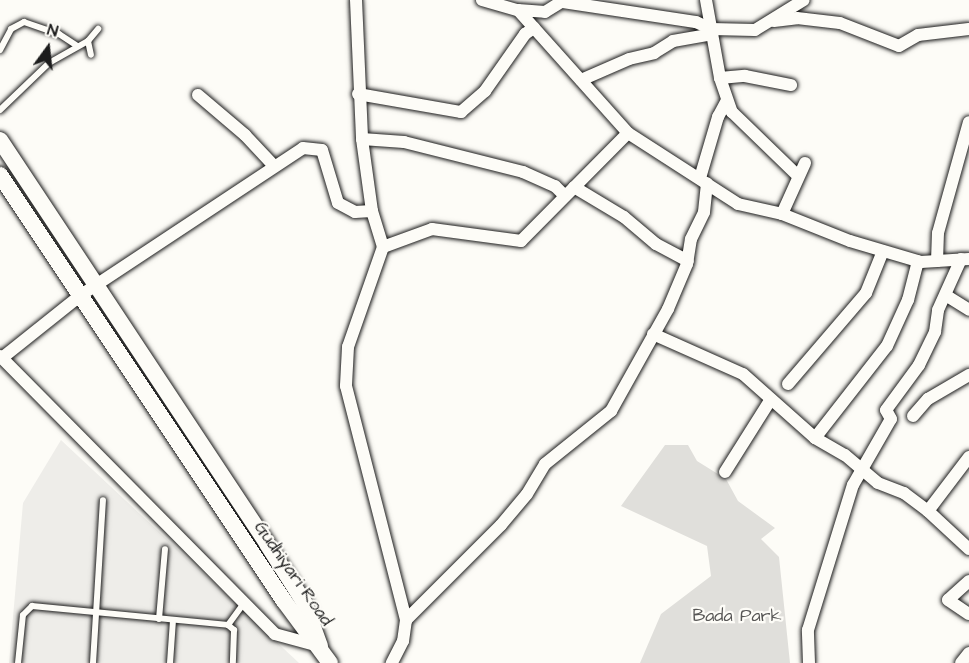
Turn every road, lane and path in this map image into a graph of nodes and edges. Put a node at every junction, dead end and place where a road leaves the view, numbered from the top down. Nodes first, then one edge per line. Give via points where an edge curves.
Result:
1 (356, 0) edge
2 (482, 0) edge
3 (706, 0) edge
4 (804, 0) edge
5 (564, 1) edge
6 (518, 10) junction
7 (774, 21) junction
8 (534, 28) junction
9 (98, 29) dead end
10 (969, 29) edge
11 (712, 32) junction
12 (88, 40) junction
13 (76, 45) junction
14 (0, 50) edge
15 (91, 55) dead end
16 (720, 78) junction
17 (581, 80) junction
18 (791, 85) dead end
19 (358, 94) junction
20 (198, 95) dead end
21 (727, 100) junction
22 (0, 110) edge
23 (969, 122) edge
24 (628, 133) junction
25 (362, 139) junction
26 (0, 140) edge
27 (806, 163) dead end
28 (274, 166) junction
29 (0, 175) edge
30 (798, 176) junction
31 (704, 181) junction
32 (570, 191) junction
33 (372, 211) junction
34 (782, 214) junction
35 (383, 247) junction
36 (883, 251) junction
37 (965, 259) edge
38 (688, 261) junction
39 (918, 261) junction
40 (937, 261) junction
41 (88, 290) junction
42 (947, 296) junction
43 (969, 310) edge
44 (653, 333) junction
45 (1, 357) edge
46 (969, 375) edge
47 (788, 384) dead end
48 (771, 399) junction
49 (913, 416) dead end
50 (815, 438) junction
51 (969, 457) edge
52 (862, 470) junction
53 (725, 472) dead end
54 (103, 500) dead end
55 (928, 511) junction
56 (165, 549) dead end
57 (969, 549) edge
58 (969, 580) edge
59 (244, 603) junction
60 (96, 613) junction
61 (969, 614) edge
62 (159, 619) junction
63 (173, 620) junction
64 (406, 620) junction
65 (228, 625) junction
66 (320, 646) junction
67 (969, 653) edge
68 (18, 663) edge
69 (93, 663) edge
70 (170, 663) edge
71 (233, 663) edge
72 (330, 663) edge
73 (392, 663) edge
74 (809, 663) edge
75 (961, 663) edge

1 - 19 street
2 - 6 street
3 - 11 street
4 - 7 street via 784,9
5 - 6 street via 545,12
5 - 11 street via 696,22
6 - 8 street
7 - 10 street via 797,18 840,23 899,46 918,35
7 - 11 street via 755,30
8 - 17 street
8 - 19 street via 525,34 485,91 461,112
9 - 12 lane
11 - 16 street
11 - 17 street via 673,41 654,53 629,59
12 - 13 lane
12 - 15 lane
13 - 14 lane via 59,34 24,22 11,29
13 - 22 lane via 50,63
16 - 18 street via 745,76
16 - 21 street
17 - 24 street
19 - 25 street
20 - 28 street
21 - 30 street via 742,123
21 - 31 street via 718,117
23 - 40 street via 939,233
24 - 31 street
24 - 32 street
25 - 32 street via 404,142 513,169
25 - 33 street
26 - 41 street, Gudhiyari Road
27 - 30 street
28 - 33 street via 303,148 321,150 339,203 355,212
28 - 41 street
29 - 41 street, Gudhiyari Road
30 - 34 street
31 - 34 street via 738,204
31 - 38 street via 704,212 691,239
32 - 35 street via 521,241 432,229
32 - 38 street via 624,217 656,244
33 - 35 street
34 - 36 street
35 - 64 street via 348,347 346,386
36 - 39 street
36 - 47 street via 866,293
37 - 40 street
37 - 42 street
38 - 44 street
39 - 40 street
39 - 50 street via 908,300 886,346
41 - 45 street
41 - 66 street, Gudhiyari Road via 284,601
42 - 43 street
42 - 52 street via 938,310 935,332 925,353 886,410 891,419
44 - 48 street via 743,374
44 - 64 street via 611,411 545,464 528,494 501,525
45 - 59 street
46 - 49 street via 928,399
48 - 50 street
48 - 53 street
50 - 52 street
51 - 55 street
52 - 55 street
52 - 74 street via 853,485 808,630
54 - 60 lane
55 - 57 street
56 - 62 lane
58 - 61 street via 948,600
59 - 65 lane
59 - 66 street via 275,634
60 - 62 lane
60 - 68 lane via 32,606 26,609
60 - 69 lane
62 - 63 lane
63 - 65 lane
63 - 70 lane
64 - 73 street via 403,641
65 - 71 lane via 234,630
66 - 72 street, Gudhiyari Road
67 - 75 street

